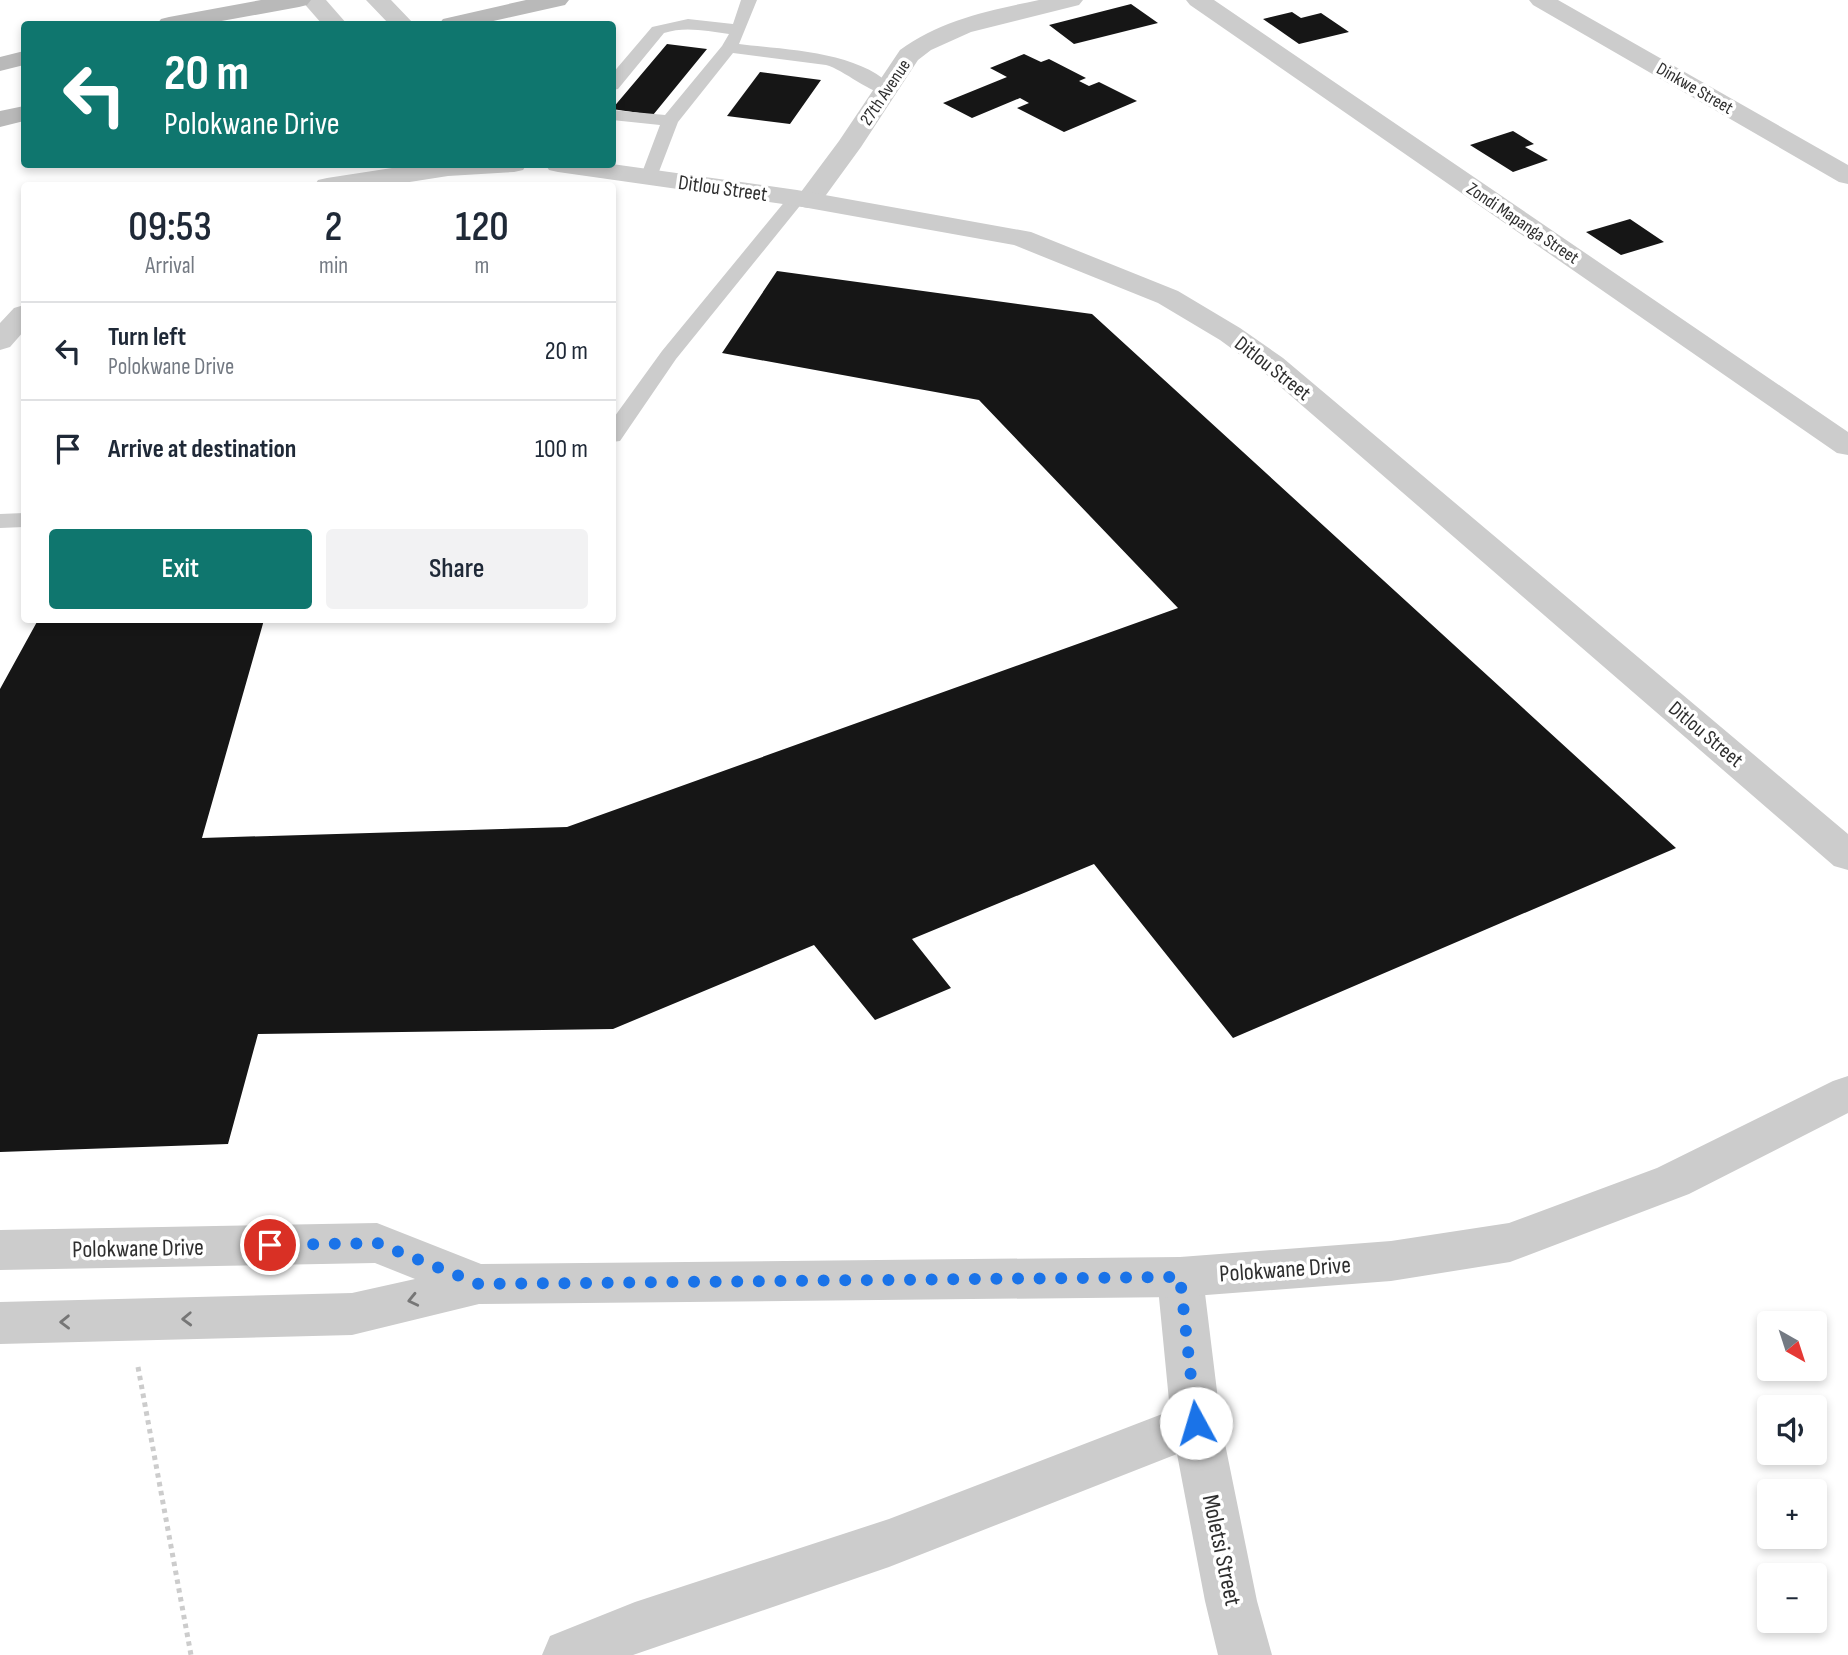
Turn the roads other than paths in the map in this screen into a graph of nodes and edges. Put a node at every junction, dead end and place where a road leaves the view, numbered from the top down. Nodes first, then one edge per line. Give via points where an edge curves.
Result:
1 (254, 0) edge
2 (299, 0) edge
3 (313, 0) edge
4 (378, 0) edge
5 (557, 0) edge
6 (749, 0) edge
7 (1071, 0) edge
8 (1198, 0) edge
9 (1541, 0) edge
10 (215, 14) junction
11 (183, 21) edge
12 (332, 21) edge
13 (399, 21) edge
14 (464, 21) edge
15 (739, 30) junction
16 (729, 48) junction
17 (21, 59) edge
18 (0, 64) edge
19 (616, 80) edge
20 (886, 90) junction
21 (21, 115) edge
22 (616, 115) edge
23 (0, 119) edge
24 (670, 121) junction
25 (378, 168) edge
26 (447, 168) edge
27 (584, 168) edge
28 (1848, 176) edge
29 (649, 178) junction
30 (356, 180) junction
31 (346, 182) edge
32 (802, 199) junction
33 (21, 317) edge
34 (0, 341) edge
35 (616, 430) edge
36 (1848, 446) edge
37 (21, 520) edge
38 (0, 521) edge
39 (1848, 856) edge
40 (1848, 1093) edge
41 (0, 1250) edge
42 (1180, 1277) junction
43 (479, 1284) junction
44 (0, 1323) edge
45 (1196, 1423) junction
46 (569, 1655) edge
47 (1245, 1655) edge

1 - 10 main road
2 - 10 main road
3 - 12 street
4 - 13 street
5 - 14 main road
6 - 15 lane
7 - 20 street, 27th Avenue via 1000,16 937,38 910,54
8 - 36 street, Zondi Mapanga Street
9 - 28 street, Dinkwe Street
10 - 11 main road
15 - 16 lane
15 - 19 lane via 666,26
16 - 20 lane via 846,65
16 - 24 lane
17 - 18 main road
20 - 32 street, 27th Avenue via 843,157
21 - 23 main road
22 - 24 lane
24 - 29 lane
25 - 30 street
26 - 30 street
27 - 29 street, Ditlou Street
29 - 32 street, Ditlou Street
30 - 31 street
32 - 35 lane via 669,355
32 - 39 street, Ditlou Street via 1021,238 1168,297 1230,334 1272,364
33 - 34 street
37 - 38 lane
40 - 42 street, Polokwane Drive via 1673,1181 1510,1242 1391,1261
41 - 43 street, Polokwane Drive via 377,1243
42 - 43 street, Polokwane Drive
42 - 45 street, Moletsi Street
43 -> 44 street, Polokwane Drive via 352,1314
45 - 46 street via 889,1543 635,1628
45 - 47 street, Moletsi Street

